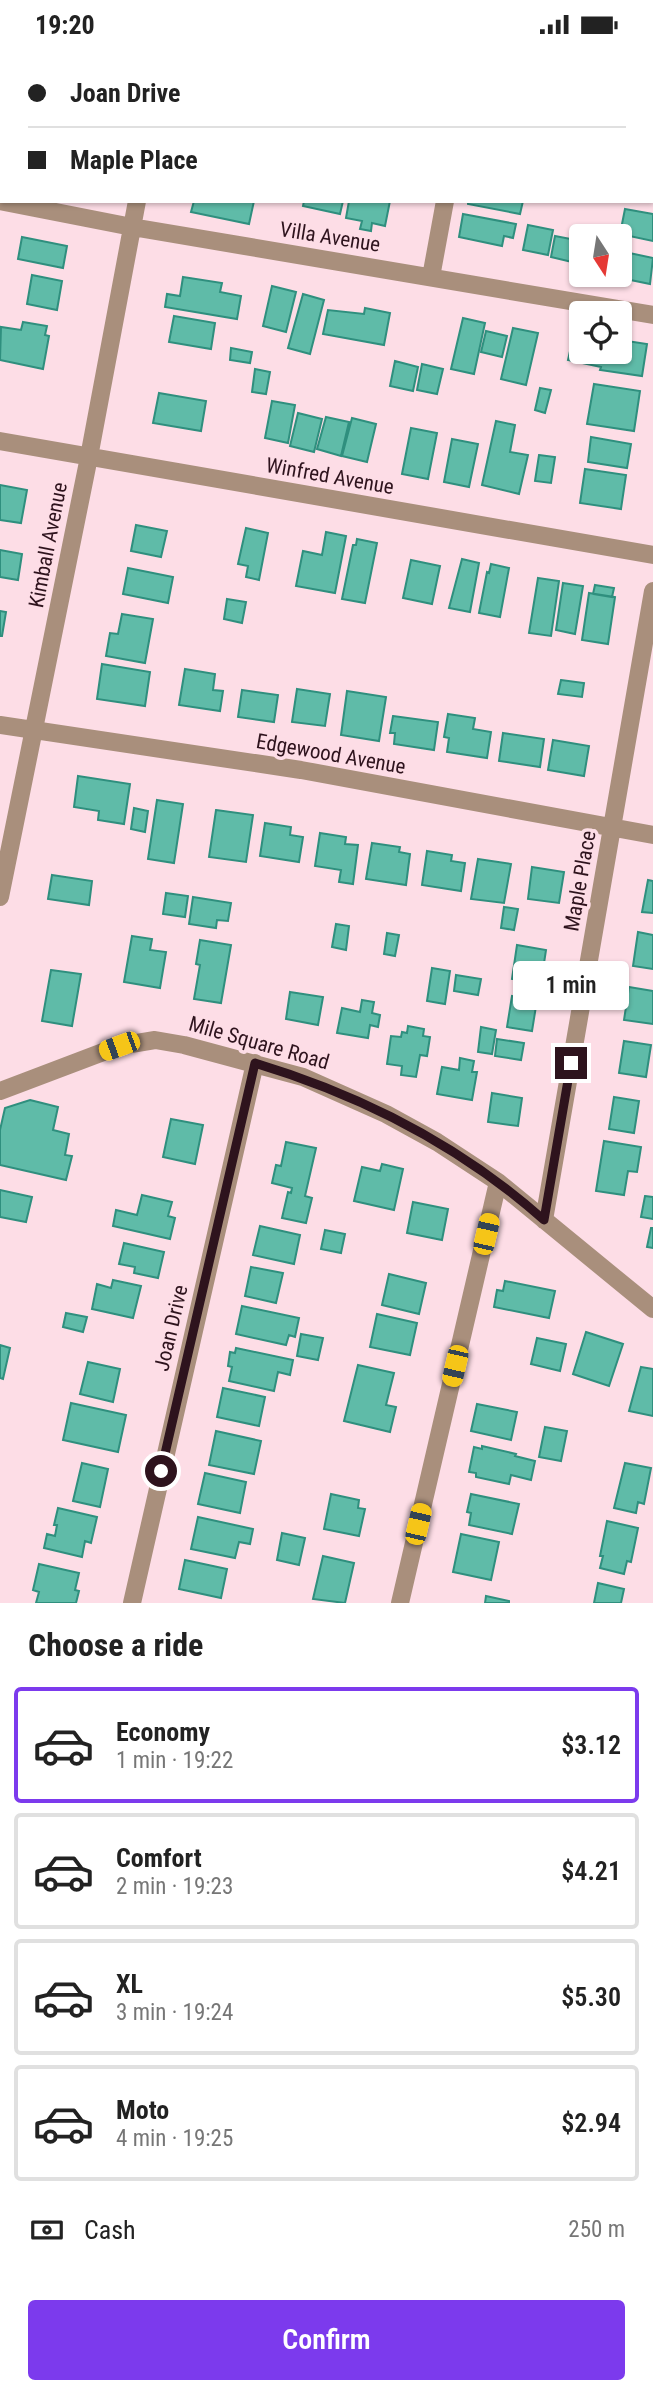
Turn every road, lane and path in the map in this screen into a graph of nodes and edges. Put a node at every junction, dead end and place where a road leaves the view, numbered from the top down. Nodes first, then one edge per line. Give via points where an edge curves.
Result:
1 (10, 203) edge
2 (137, 203) edge
3 (445, 203) edge
4 (132, 227) junction
5 (431, 277) junction
6 (653, 315) edge
7 (0, 441) edge
8 (89, 457) junction
9 (653, 555) edge
10 (653, 591) edge
11 (0, 725) edge
12 (34, 731) junction
13 (612, 828) junction
14 (653, 835) edge
15 (0, 897) edge
16 (255, 1063) junction
17 (0, 1091) edge
18 (498, 1182) junction
19 (544, 1220) junction
20 (653, 1309) edge
21 (132, 1603) edge
22 (400, 1603) edge

1 - 4 street, Villa Avenue
2 - 4 street, Kimball Avenue
3 - 5 street
4 - 5 street, Villa Avenue
4 - 8 street, Kimball Avenue
5 - 6 street, Villa Avenue
7 - 8 street, Winfred Avenue
8 - 9 street, Winfred Avenue
8 - 12 street, Kimball Avenue
10 - 13 street, Maple Place
11 - 12 street, Edgewood Avenue
12 - 13 street, Edgewood Avenue via 300,770
12 - 15 street, Kimball Avenue
13 - 14 street, Edgewood Avenue
13 - 19 street, Maple Place
16 - 17 street, Mile Square Road via 168,1041 142,1041
16 - 18 street, Mile Square Road via 367,1104
16 - 21 street, Joan Drive
18 - 19 street, Mile Square Road
18 - 22 street
19 - 20 street, Mile Square Road

